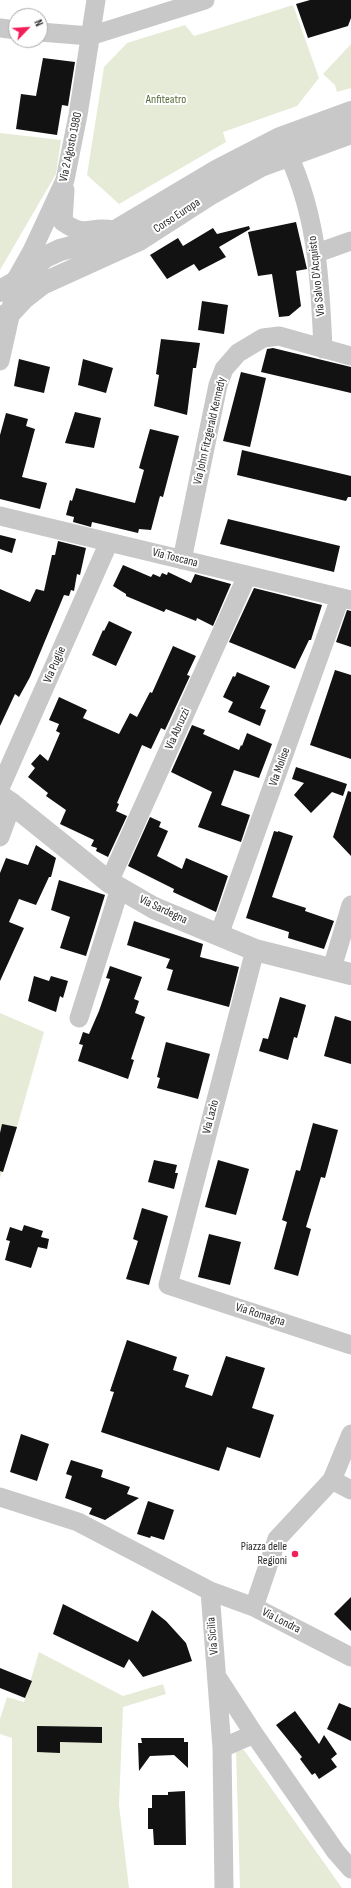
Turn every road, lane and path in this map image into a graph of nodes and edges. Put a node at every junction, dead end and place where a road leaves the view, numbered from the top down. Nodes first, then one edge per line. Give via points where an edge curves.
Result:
1 (96, 0) edge
2 (205, 0) edge
3 (162, 7) edge
4 (48, 33) edge
5 (90, 36) junction
6 (351, 112) edge
7 (351, 133) edge
8 (285, 147) junction
9 (65, 180) junction
10 (114, 231) junction
11 (351, 241) edge
12 (317, 253) junction
13 (7, 287) edge
14 (6, 315) edge
15 (323, 348) junction
16 (351, 356) edge
17 (0, 361) edge
18 (0, 516) edge
19 (109, 542) junction
20 (182, 560) junction
21 (247, 576) junction
22 (346, 599) edge
23 (4, 796) edge
24 (0, 837) edge
25 (114, 885) junction
26 (351, 905) edge
27 (219, 935) junction
28 (255, 950) junction
29 (342, 971) edge
30 (79, 1018) dead end
31 (168, 1285) joint
32 (351, 1345) edge
33 (351, 1434) edge
34 (332, 1480) junction
35 (351, 1490) edge
36 (0, 1496) edge
37 (210, 1591) junction
38 (254, 1607) junction
39 (351, 1657) edge
40 (216, 1675) junction
41 (254, 1734) junction
42 (222, 1748) junction
43 (351, 1869) edge
44 (224, 1888) edge

1 - 5 street, Via 2 Agosto 1980
2 - 3 street
3 - 5 street
4 - 5 street
5 - 9 street, Via 2 Agosto 1980
6 - 8 street, Corso Europa
7 - 8 street, Corso Europa
8 - 10 street, Corso Europa via 218,170
8 - 12 street, Via Salvo D'Acquisto via 308,208
8 - 14 street, Corso Europa via 261,166 209,195 139,240 42,284
9 - 10 street via 63,222 73,229 84,232 103,228
9 - 13 street, Via 2 Agosto 1980 via 32,251
10 - 13 street, Corso Europa via 102,239 60,250 45,257
11 - 12 street
12 - 15 street, Via Salvo D'Acquisto
13 - 14 street
14 - 17 street
15 - 16 street, Via John Fitzgerald Kennedy
15 - 20 street, Via John Fitzgerald Kennedy via 279,336 263,338 238,353 224,370 218,385
18 - 19 street, Via Toscana
19 - 20 street, Via Toscana
19 - 23 street, Via Puglie
20 - 21 street, Via Toscana
21 - 22 street, Via Toscana
21 - 25 street, Via Abruzzi
22 - 27 street, Via Molise
23 - 24 street, Via Puglie
23 - 25 street, Via Sardegna
25 - 27 street, Via Sardegna via 154,908
25 - 30 street, Via Abruzzi
26 - 29 street
27 - 28 street, Via Sardegna
28 - 29 street, Via Sardegna
28 - 31 street, Via Lazio
31 - 32 street, Via Romagna
33 - 34 street
34 - 35 street
34 - 38 street via 277,1539
36 - 37 street via 78,1522
37 - 38 street, Via Londra
37 - 40 street, Via Sicilia
38 - 39 street, Via Londra
40 - 41 street, Via Sicilia
40 - 42 street
41 - 42 street
41 - 43 street, Via Sicilia via 336,1852
42 - 44 street

